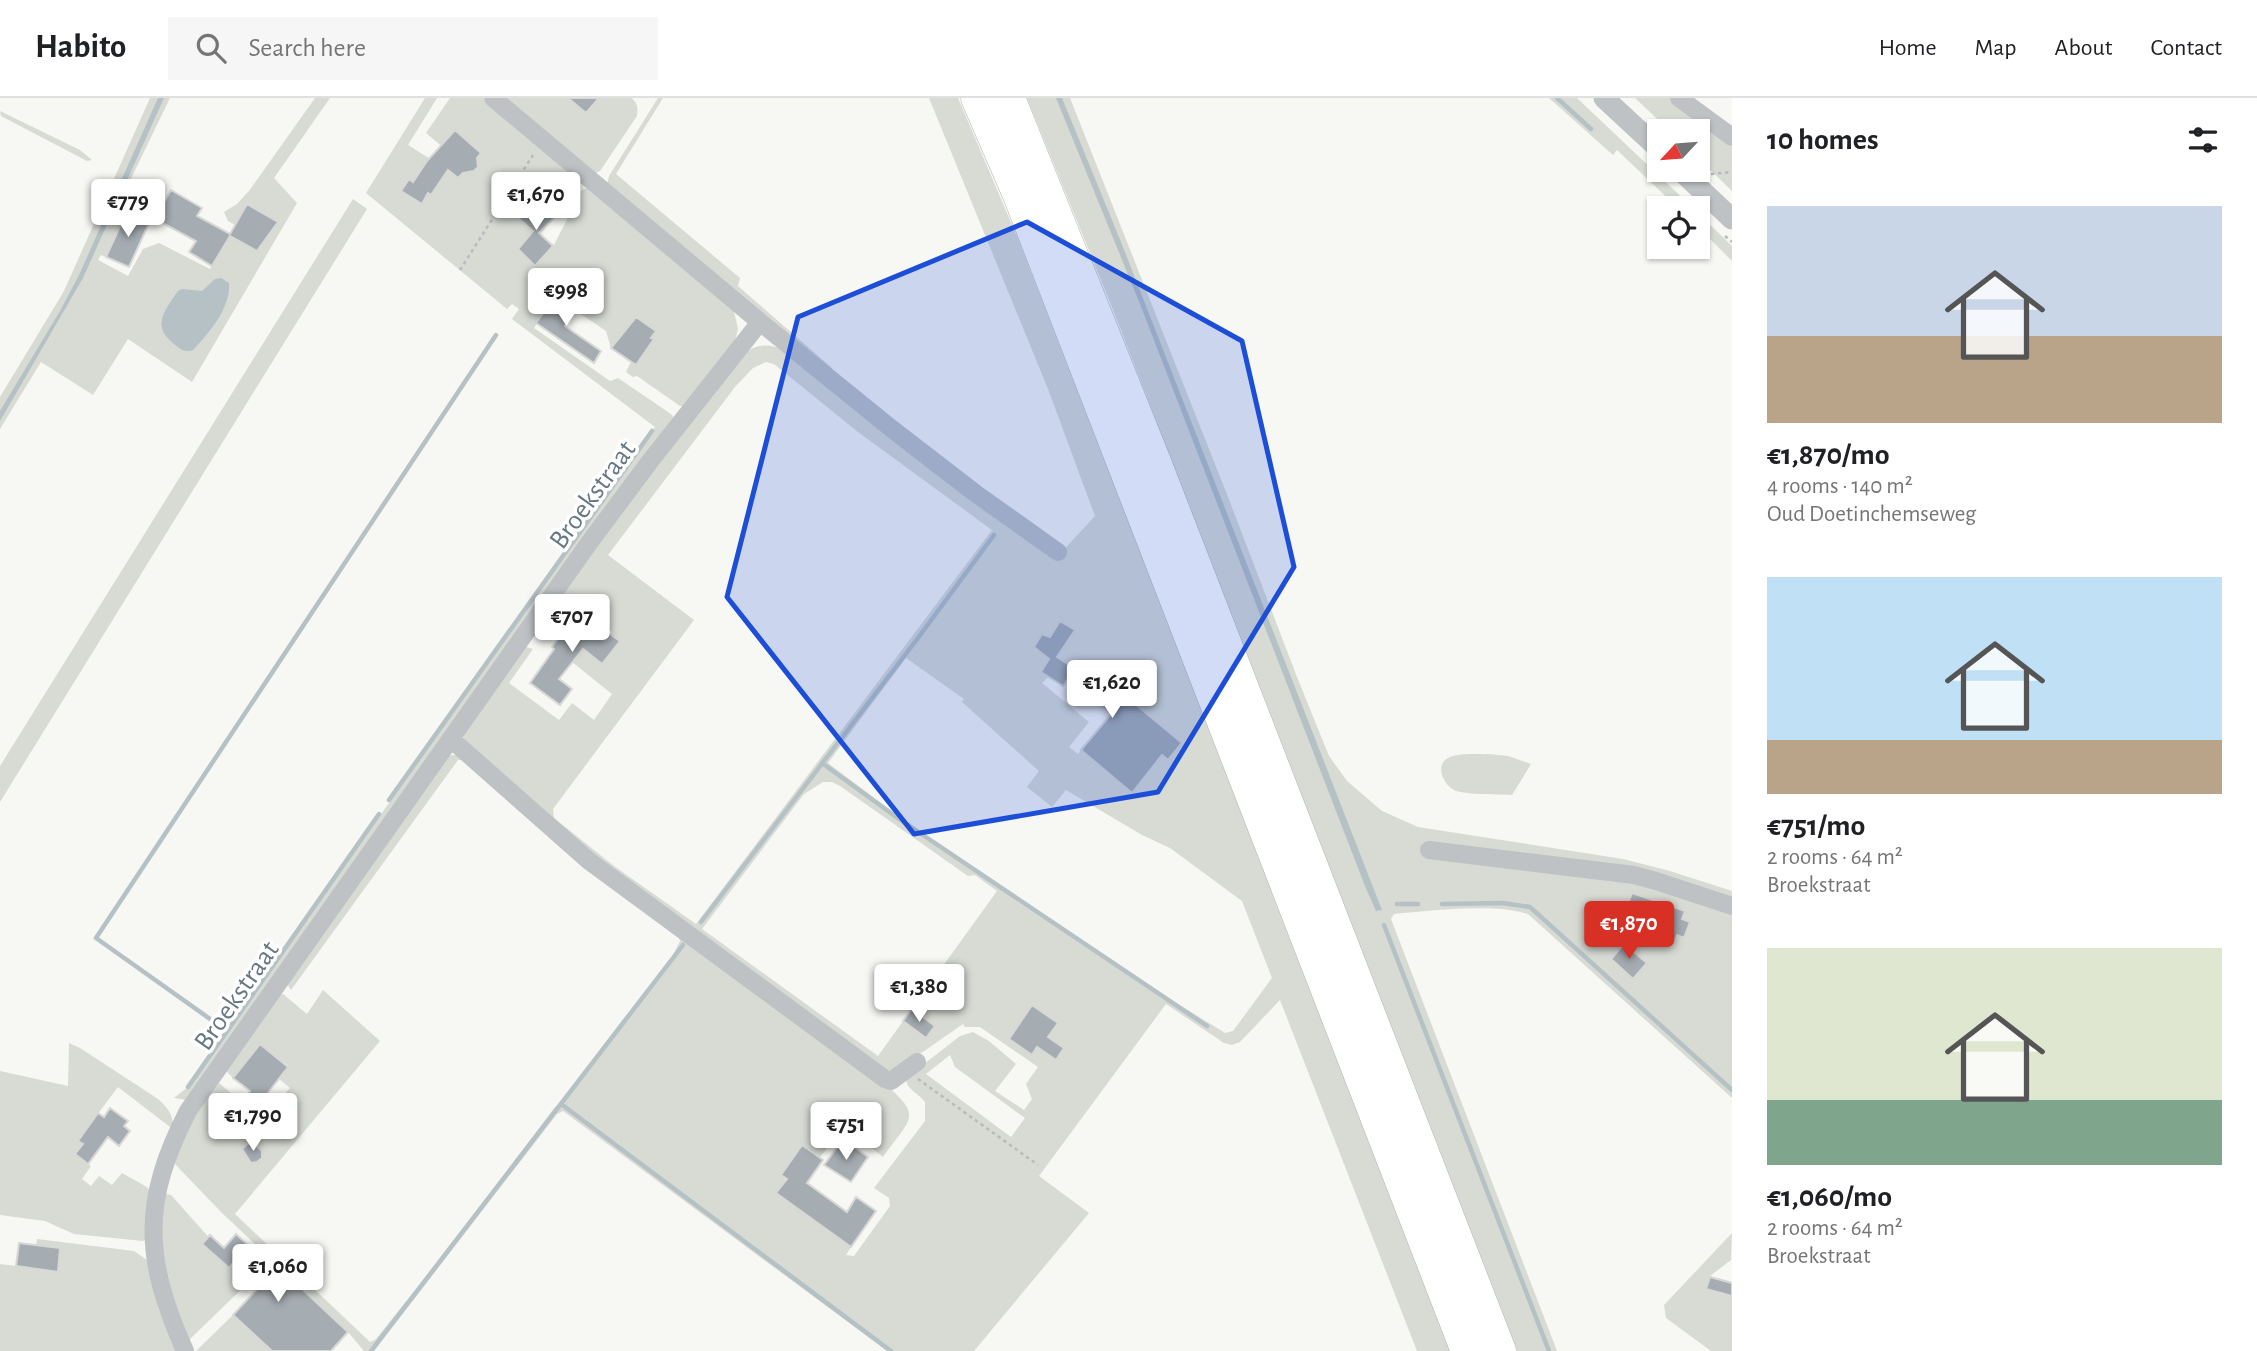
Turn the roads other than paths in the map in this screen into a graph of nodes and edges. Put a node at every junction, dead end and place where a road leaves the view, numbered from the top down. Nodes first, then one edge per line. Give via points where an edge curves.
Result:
1 (493, 98) edge
2 (977, 98) edge
3 (1009, 98) edge
4 (1604, 98) edge
5 (1679, 98) edge
6 (1732, 137) edge
7 (1647, 138) edge
8 (1693, 182) edge
9 (1732, 219) edge
10 (760, 322) junction
11 (1058, 552) dead end
12 (452, 740) junction
13 (1429, 850) dead end
14 (1732, 906) edge
15 (912, 1067) road end
16 (184, 1351) edge
17 (1467, 1351) edge
18 (1500, 1351) edge

1 - 10 street
2 - 17 highway via 1019,195
3 - 18 highway
4 - 7 street
5 - 6 street
8 - 9 street
10 - 11 street via 892,429
10 - 12 street, Broekstraat via 589,543
12 - 15 street via 589,861 885,1079 891,1081
12 - 16 street, Broekstraat via 188,1111 174,1139 158,1190 153,1248 166,1310
13 - 14 street via 1634,875

